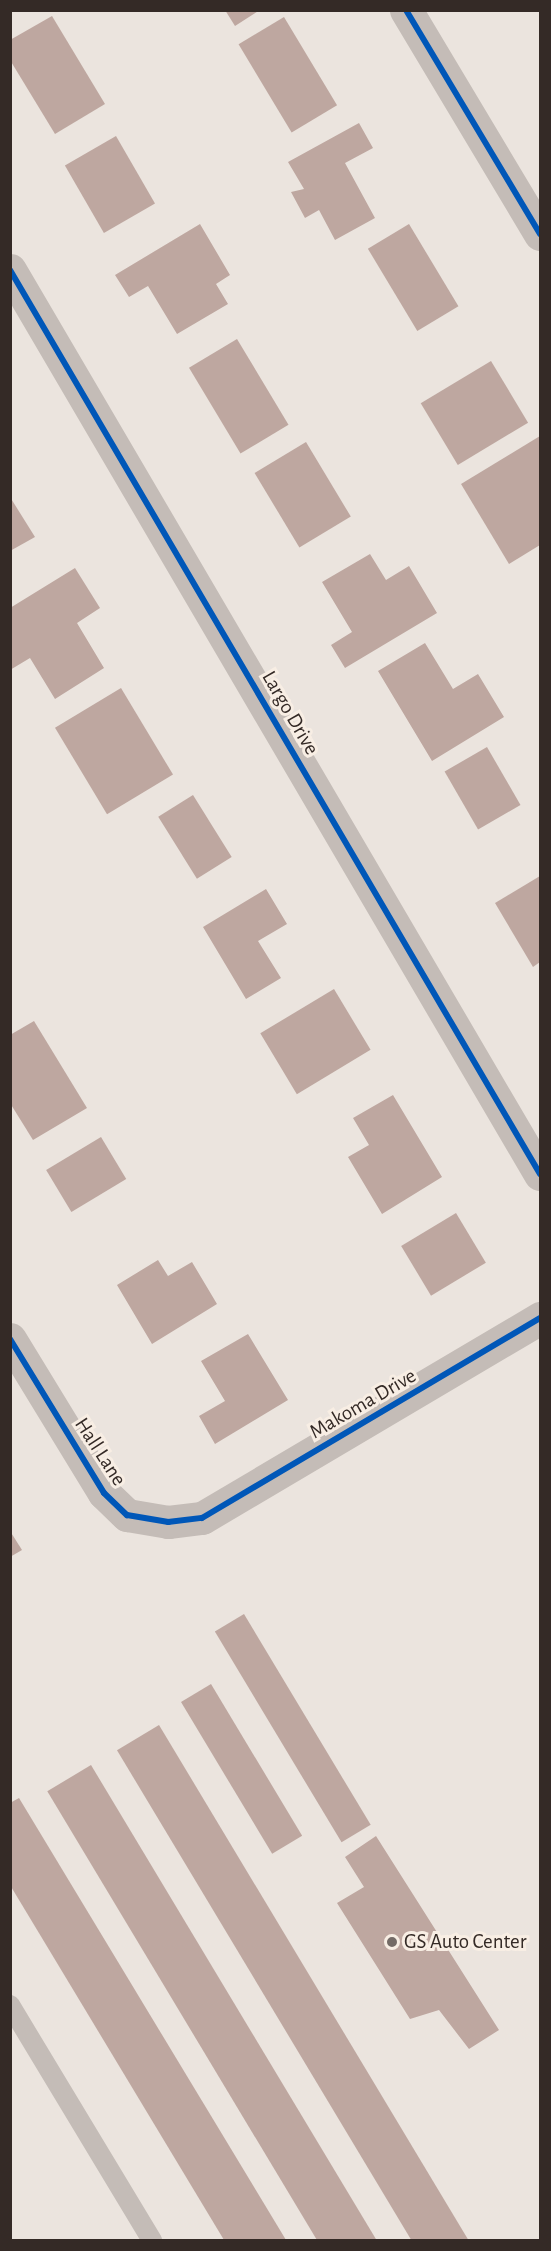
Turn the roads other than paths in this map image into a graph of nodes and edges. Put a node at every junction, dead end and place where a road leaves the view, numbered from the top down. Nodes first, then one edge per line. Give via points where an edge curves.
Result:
1 (406, 10) edge
2 (540, 234) edge
3 (10, 270) edge
4 (540, 1174) edge
5 (540, 1318) edge
6 (10, 1340) edge
7 (202, 1518) joint
8 (10, 2005) edge
9 (152, 2241) edge

1 - 2 street
3 - 4 street, Largo Drive
5 - 7 street, Makoma Drive
6 - 7 street, Hall Lane via 104,1493 119,1508 127,1515 168,1522
8 - 9 lane

